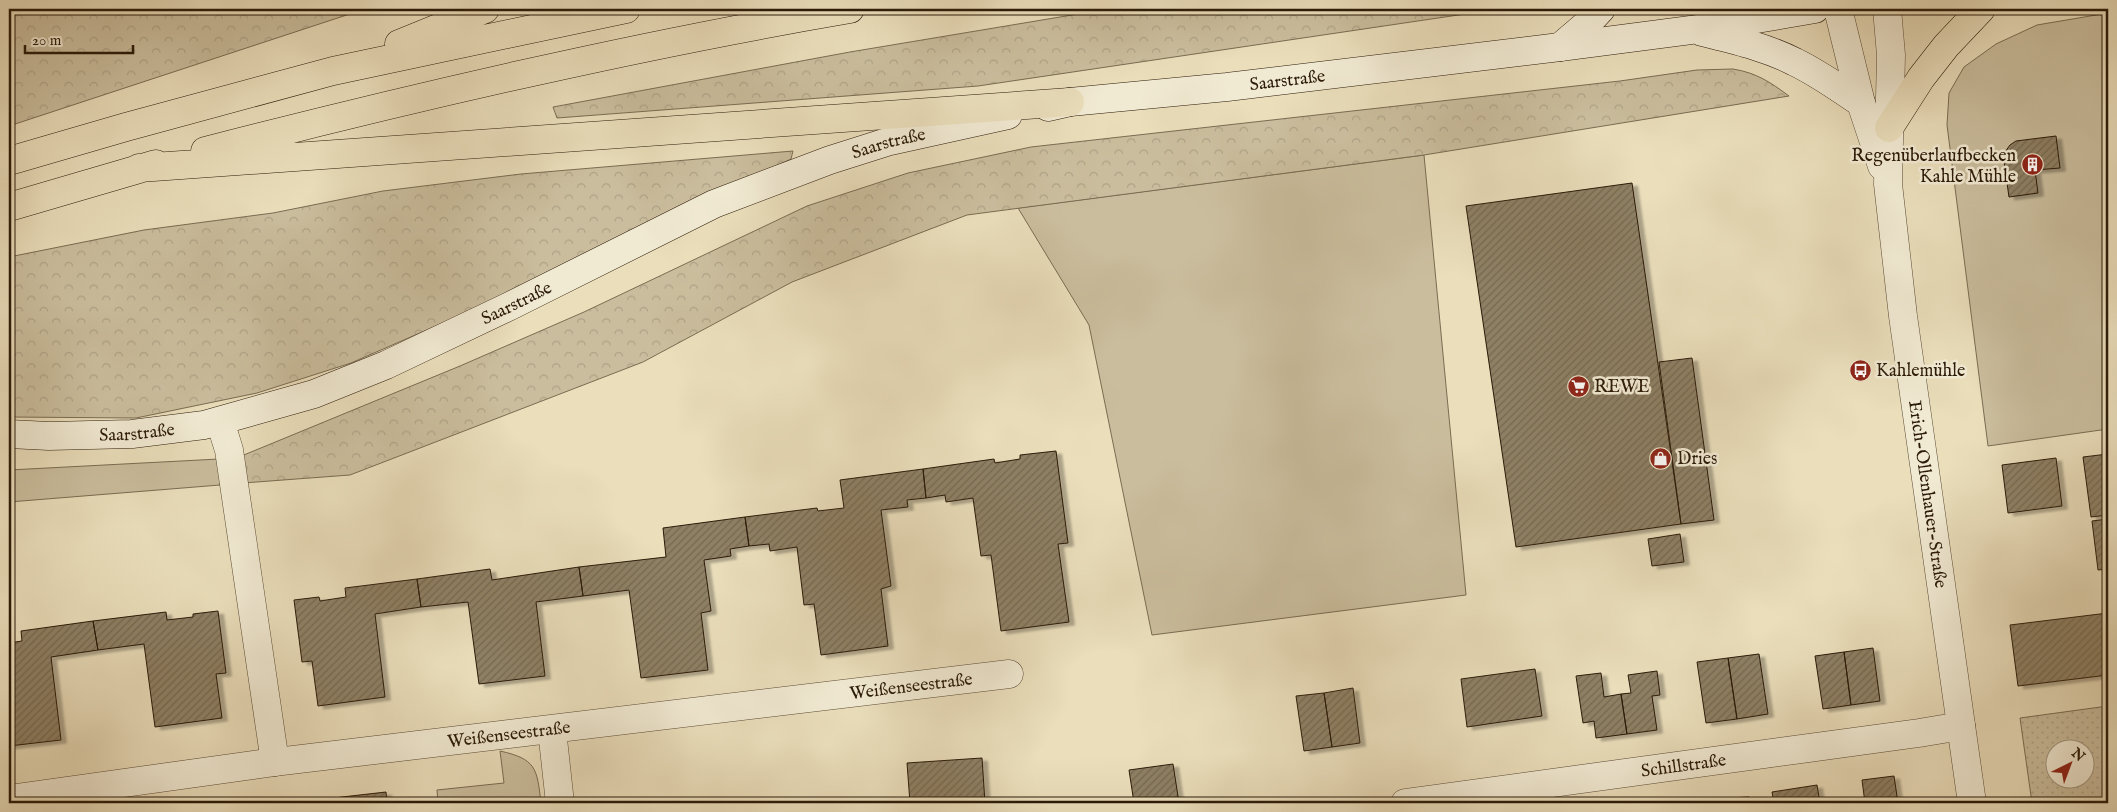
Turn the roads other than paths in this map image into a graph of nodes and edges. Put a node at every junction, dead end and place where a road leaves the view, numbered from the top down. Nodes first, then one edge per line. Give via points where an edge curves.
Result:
1 (485, 9) edge
2 (626, 9) edge
3 (850, 9) edge
4 (1601, 9) edge
5 (1815, 9) edge
6 (1838, 9) edge
7 (1887, 9) edge
8 (1982, 9) edge
9 (1691, 30) junction
10 (1560, 47) junction
11 (333, 71) junction
12 (1070, 102) junction
13 (1861, 103) junction
14 (1889, 128) junction
15 (9, 161) edge
16 (139, 168) junction
17 (1888, 184) junction
18 (9, 207) edge
19 (220, 421) junction
20 (9, 434) edge
21 (1009, 674) dead end
22 (1961, 726) junction
23 (552, 730) junction
24 (275, 762) junction
25 (9, 799) edge
26 (560, 803) edge
27 (1406, 803) edge
28 (1972, 803) edge

1 - 11 main road
2 - 11 main road
3 - 16 main road via 557,67 344,115
4 - 10 street
5 - 9 street, Saarstraße
6 - 13 street, Erich-Ollenhauer-Straße
7 - 14 street, Erich-Ollenhauer-Straße via 1891,55
8 - 14 main road via 1946,46
9 - 10 street, Saarstraße
9 - 13 street via 1747,43 1794,61
10 - 12 street, Saarstraße via 1227,87
11 - 15 main road
12 - 16 main road
12 - 19 street, Saarstraße via 890,141 830,160 714,204 386,365 314,394
13 - 17 street, Erich-Ollenhauer-Straße
14 - 17 street, Erich-Ollenhauer-Straße
16 - 18 main road
17 - 22 street, Erich-Ollenhauer-Straße via 1903,316
19 - 20 street, Saarstraße via 132,434
19 - 24 street via 229,450
21 - 23 street, Weißenseestraße
22 - 27 street, Schillstraße
22 - 28 street, Erich-Ollenhauer-Straße
23 - 24 street, Weißenseestraße
23 - 26 street
24 - 25 street, Weißenseestraße

